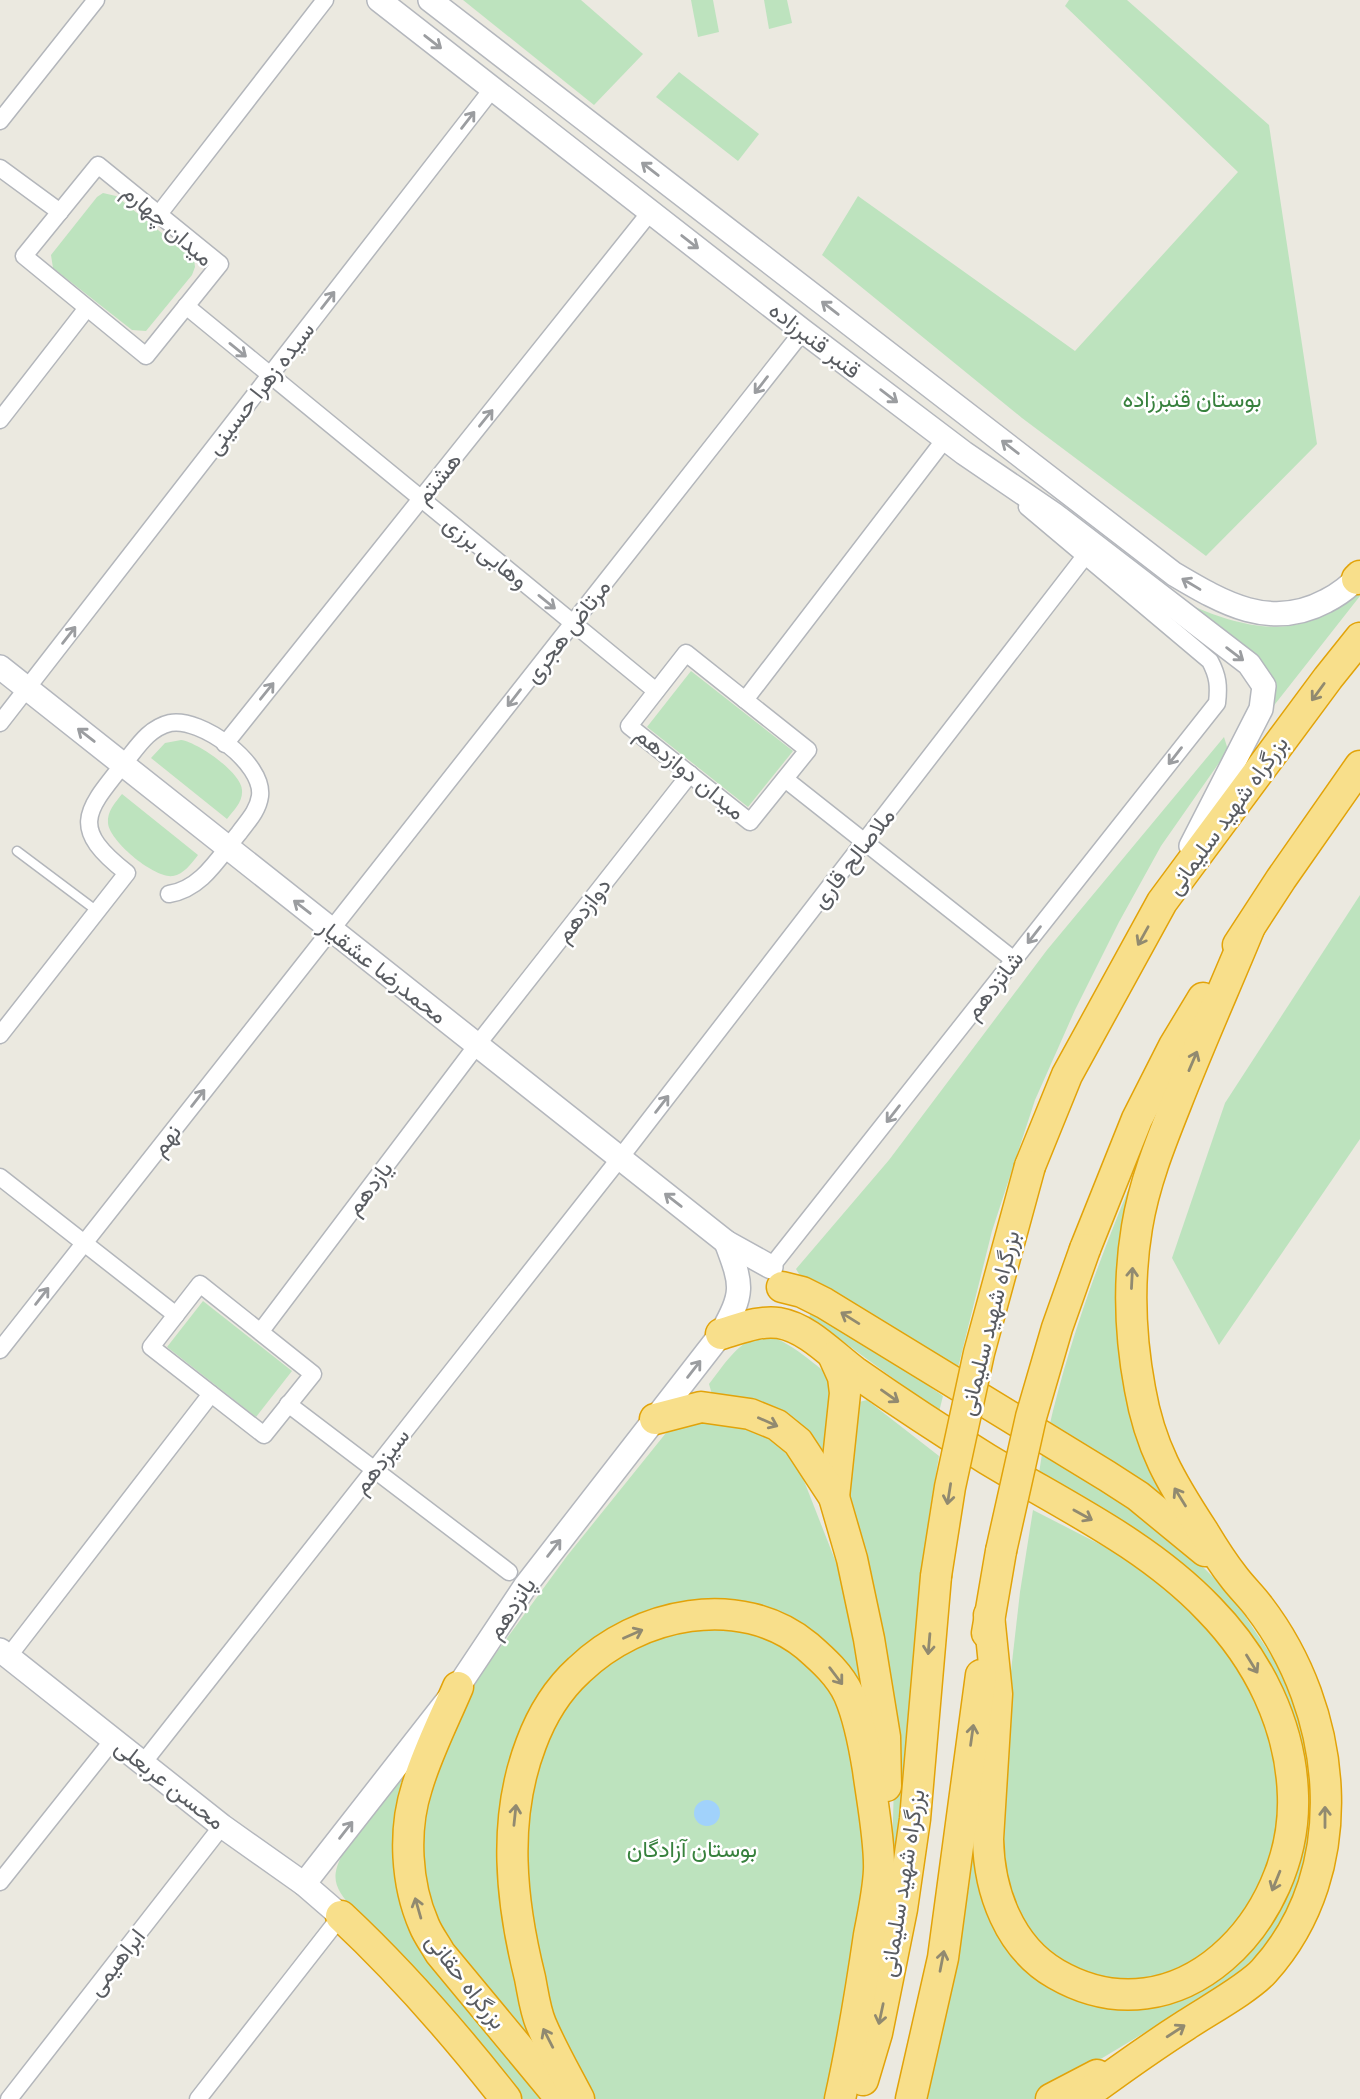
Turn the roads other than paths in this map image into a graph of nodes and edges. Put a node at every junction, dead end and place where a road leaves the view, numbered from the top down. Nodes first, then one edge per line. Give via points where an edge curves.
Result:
1 (96, 0) edge
2 (325, 0) edge
3 (379, 0) edge
4 (430, 0) edge
5 (493, 88) junction
6 (0, 121) edge
7 (0, 168) edge
8 (651, 211) junction
9 (60, 212) junction
10 (159, 214) junction
11 (186, 306) junction
12 (87, 308) junction
13 (803, 331) junction
14 (270, 376) junction
15 (0, 420) edge
16 (945, 439) junction
17 (964, 453) junction
18 (421, 499) junction
19 (1084, 556) junction
20 (1359, 577) edge
21 (573, 623) junction
22 (1360, 638) edge
23 (0, 667) edge
24 (27, 689) junction
25 (656, 691) junction
26 (745, 700) junction
27 (1217, 703) joint
28 (0, 723) edge
29 (225, 744) junction
30 (123, 765) junction
31 (1360, 766) edge
32 (690, 774) junction
33 (785, 779) junction
34 (865, 842) junction
35 (227, 847) junction
36 (17, 850) dead end
37 (169, 894) dead end
38 (1162, 902) junction
39 (97, 911) junction
40 (1249, 929) junction
41 (331, 930) junction
42 (1014, 960) junction
43 (0, 1035) edge
44 (477, 1045) junction
45 (620, 1158) junction
46 (0, 1177) edge
47 (726, 1242) junction
48 (84, 1243) junction
49 (776, 1277) junction
50 (176, 1315) junction
51 (800, 1329) junction
52 (261, 1331) junction
53 (721, 1334) junction
54 (0, 1350) edge
55 (834, 1357) junction
56 (211, 1394) junction
57 (288, 1404) junction
58 (655, 1419) junction
59 (374, 1470) junction
60 (834, 1497) junction
61 (509, 1572) dead end
62 (1231, 1574) junction
63 (989, 1615) junction
64 (4, 1653) edge
65 (458, 1687) junction
66 (113, 1740) junction
67 (143, 1763) junction
68 (222, 1826) junction
69 (879, 1869) junction
70 (0, 1882) edge
71 (304, 1884) junction
72 (341, 1916) junction
73 (1140, 2054) junction
74 (9, 2099) edge
75 (198, 2099) edge
76 (506, 2099) edge
77 (561, 2099) edge
78 (579, 2099) edge
79 (840, 2099) edge
80 (858, 2099) edge
81 (911, 2099) edge
82 (1051, 2099) edge
83 (1080, 2099) edge

1 - 6 street
2 - 10 street
3 -> 5 main road, قنبر قنبرزاده
20 -> 4 main road, قنبر قنبرزاده via 1333,597 1296,614 1277,615 1213,598 1174,574
5 - 8 main road, قنبر قنبرزاده
14 -> 5 street, سیده زهرا حسینی
7 - 9 street
8 -> 13 main road, قنبر قنبرزاده
18 -> 8 street, هشتم
9 - 10 street, میدان چهارم via 98,165
9 - 12 street, میدان چهارم via 24,256
10 - 11 street, میدان چهارم via 220,264
11 - 12 street, میدان چهارم via 146,356
11 -> 14 street, وهابی برزی
12 - 15 street
13 -> 16 main road, قنبر قنبرزاده
13 -> 21 street, مرتاض هجری
14 - 18 street, وهابی برزی
24 -> 14 street, سیده زهرا حسینی
16 - 17 main road, قنبر قنبرزاده
16 - 26 street
17 - 19 street, قنبر قنبرزاده
17 -> 38 main road via 1055,515 1242,659 1264,685 1261,709
18 -> 21 street, وهابی برزی
29 -> 18 street, هشتم
19 - 27 street, قنبر قنبرزاده via 1210,661 1217,674
19 - 34 street, ملاصالح قاری
21 - 25 street, وهابی برزی
21 -> 41 street, مرتاض هجری
22 -> 38 highway, بزرگراه شهید سلیمانی
23 - 24 main road, محمدرضا عشقیار
24 - 28 street, سیده زهرا حسینی
30 -> 24 main road, محمدرضا عشقیار
25 - 26 street, میدان دوازدهم via 686,653
25 - 32 street, میدان دوازدهم via 629,726
26 - 33 street, میدان دوازدهم via 808,750
27 -> 42 street, شانزدهم
29 - 30 street via 194,724 168,723 148,734
29 - 35 street via 253,769 260,788 258,806
30 - 35 main road, محمدرضا عشقیار
30 - 39 street via 94,800 90,813 98,848 127,873
31 - 40 highway
32 - 33 street, میدان دوازدهم via 750,822
32 - 44 street, دوازدهم
33 - 34 street
34 - 42 street
45 -> 34 street, ملاصالح قاری
35 - 37 street via 196,884
41 -> 35 main road, محمدرضا عشقیار
36 - 39 lane
38 -> 80 highway, بزرگراه شهید سلیمانی, bridge via 1067,1076 1030,1166 979,1353 936,1576 915,1819 902,1909 877,2033
39 - 43 street
62 -> 40 highway via 1158,1455 1140,1393 1131,1297 1137,1224 1152,1169
40 - 63 highway, bridge via 1168,1058 1137,1119 1085,1249 1031,1417
41 - 44 main road, محمدرضا عشقیار
48 -> 41 street, نهم
42 -> 49 street, شانزدهم
44 - 45 main road, محمدرضا عشقیار
44 - 52 street, یازدهم
47 -> 45 main road, محمدرضا عشقیار
45 - 59 street, سیزدهم
46 - 48 street
47 - 49 main road, محمدرضا عشقیار
47 - 53 main road, پانزدهم via 740,1284 737,1305
48 - 50 street
54 -> 48 street, نهم
49 - 51 highway
62 -> 49 highway via 1128,1489
50 - 52 street via 200,1284
50 - 56 street via 151,1347
51 - 53 highway via 760,1323
51 - 55 highway
52 - 57 street via 313,1374
58 -> 53 main road, پانزدهم
55 - 60 highway via 845,1393
55 -> 63 highway via 931,1425 1167,1569 1209,1608 1254,1667 1282,1727 1293,1798 1291,1827 1278,1880 1264,1909 1243,1938 1201,1973 1150,1994 1093,1990 1045,1967 1010,1927 988,1863 997,1694
56 - 57 street via 264,1435
56 - 64 street
57 - 59 street
58 -> 60 highway via 701,1407 750,1414 777,1425 798,1442
65 -> 58 main road, پانزدهم via 526,1585
59 - 61 street
59 - 67 street, سیزدهم
60 - 69 highway via 852,1559 885,1737
73 -> 62 highway via 1262,1973 1296,1929 1314,1882 1325,1831 1325,1776 1308,1695 1290,1655
81 -> 63 highway via 943,1958
64 - 66 main road, محسن عربعلی
71 -> 65 main road, پانزدهم
77 -> 65 highway, بزرگراه حقانی via 440,1953 418,1911 410,1863 416,1788
66 - 67 main road, محسن عربعلی
66 - 70 street
67 - 68 main road, محسن عربعلی
68 - 71 main road, محسن عربعلی
68 - 74 street, ابراهیمی
78 -> 69 highway via 540,2022 522,1948 511,1854 518,1788 530,1745 559,1692 593,1658 650,1626 719,1613 777,1626 798,1639 837,1675 855,1710 872,1799
69 - 79 highway
71 - 72 main road, محسن عربعلی
72 - 75 street
72 - 76 highway, بزرگراه حقانی via 410,1985
73 - 82 highway
73 - 83 highway

